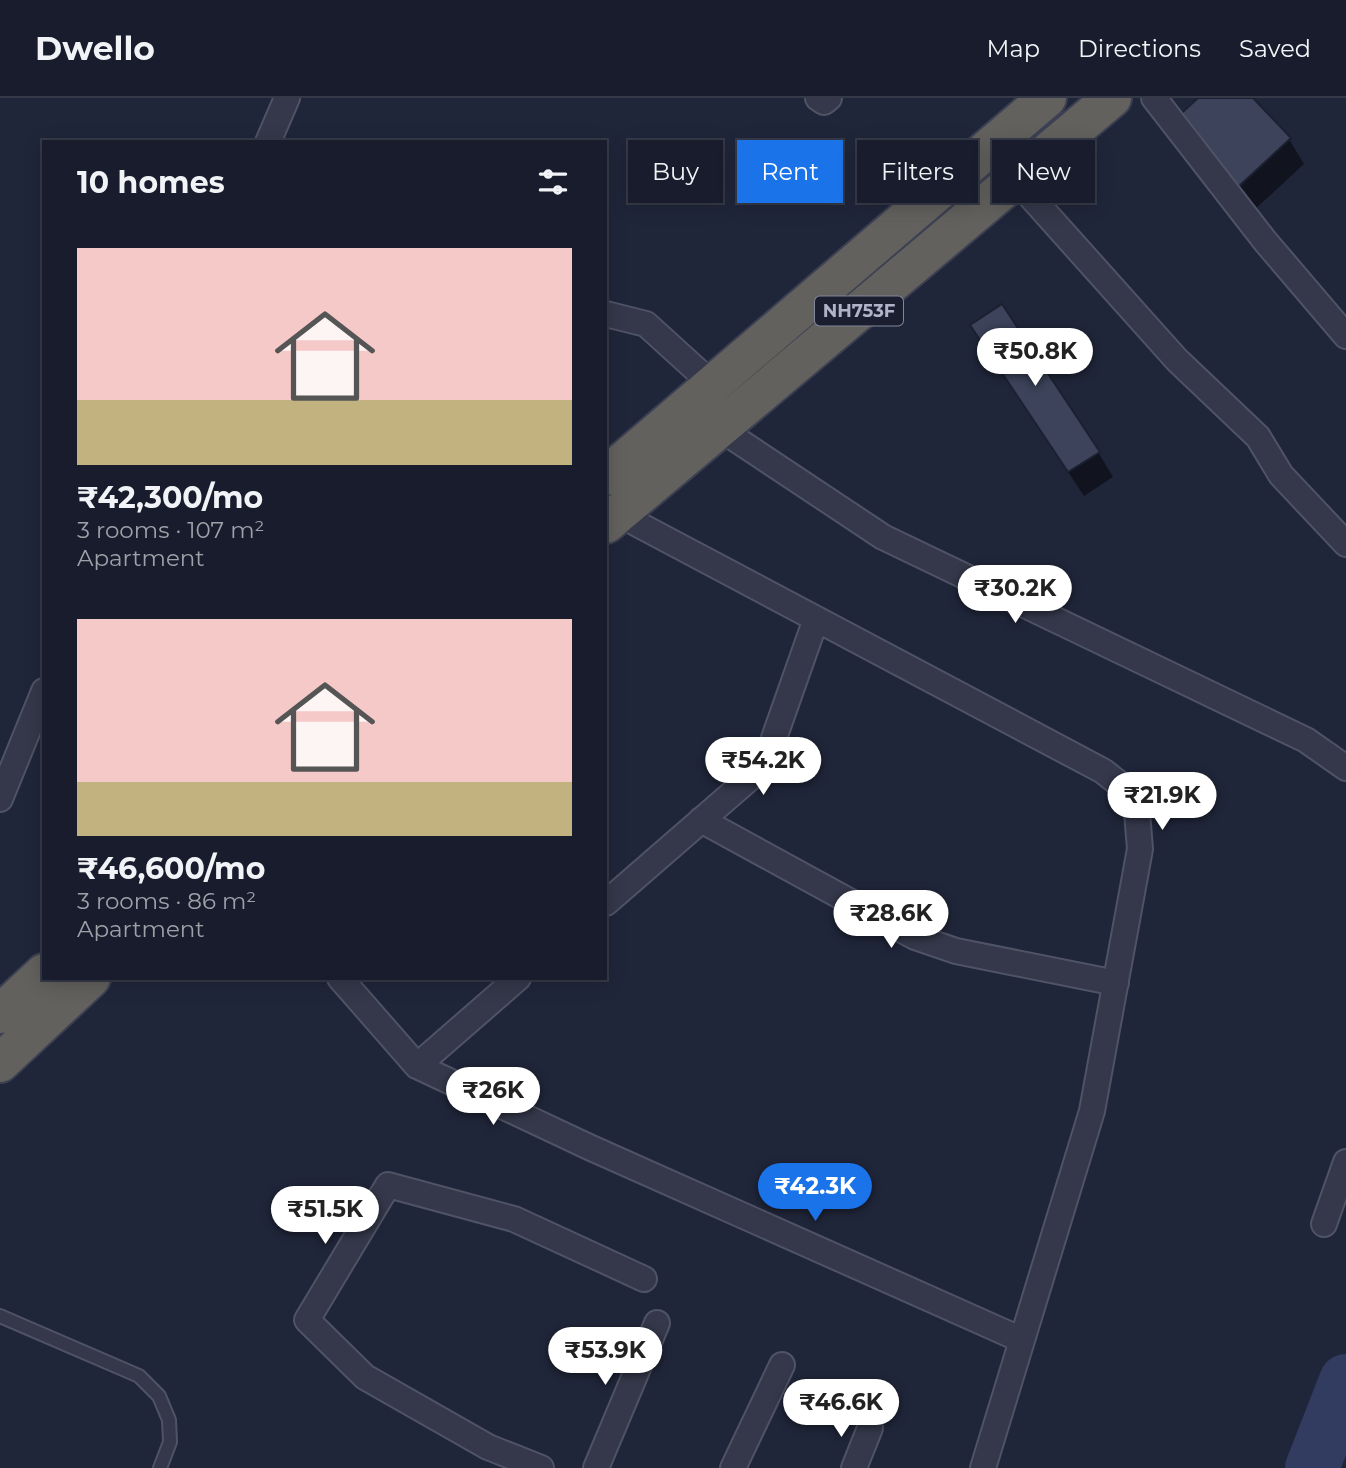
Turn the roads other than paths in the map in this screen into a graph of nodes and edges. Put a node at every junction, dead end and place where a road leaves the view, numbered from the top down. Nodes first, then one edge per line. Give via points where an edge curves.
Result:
1 (287, 98) edge
2 (818, 98) edge
3 (829, 98) edge
4 (1047, 98) edge
5 (1112, 98) edge
6 (1154, 98) edge
7 (269, 140) edge
8 (1062, 140) edge
9 (992, 198) edge
10 (1036, 203) edge
11 (607, 314) edge
12 (1346, 335) edge
13 (712, 384) junction
14 (719, 428) junction
15 (607, 475) edge
16 (610, 514) edge
17 (1346, 544) edge
18 (816, 619) junction
19 (42, 696) edge
20 (1346, 768) edge
21 (0, 799) edge
22 (701, 820) junction
23 (607, 902) edge
24 (42, 975) edge
25 (89, 980) edge
26 (342, 980) edge
27 (517, 980) edge
28 (1116, 984) junction
29 (0, 1014) edge
30 (0, 1063) edge
31 (416, 1066) junction
32 (1346, 1162) edge
33 (1324, 1224) dead end
34 (644, 1279) dead end
35 (0, 1316) edge
36 (657, 1324) dead end
37 (1022, 1340) junction
38 (782, 1365) dead end
39 (870, 1428) dead end
40 (160, 1468) edge
41 (541, 1468) edge
42 (596, 1468) edge
43 (733, 1468) edge
44 (854, 1468) edge
45 (983, 1468) edge

1 - 7 street
2 - 3 street via 824,102
4 - 13 highway, NH753F
5 - 8 highway, NH753F
6 - 12 street via 1265,241
9 - 14 highway, NH753F
10 - 17 street via 1177,360 1258,437 1281,475
11 - 13 street via 646,324
13 - 15 highway, NH753F
14 - 16 highway, NH753F
14 - 20 street via 883,537 1306,740
16 - 18 street
18 - 22 street via 768,758
18 - 28 street via 1103,771 1122,786 1137,811 1140,849
19 - 21 street
22 - 23 street
22 - 28 street via 915,937 957,951
24 - 29 highway
25 - 30 highway
26 - 31 street
27 - 31 street
28 - 37 street via 1092,1111
31 - 37 street
32 - 33 street
34 - 41 street via 514,1219 388,1185 307,1320 365,1377 488,1447
35 - 40 lane via 139,1376 159,1396 169,1420 170,1442
36 - 42 street
37 - 45 street
38 - 43 street
39 - 44 street

